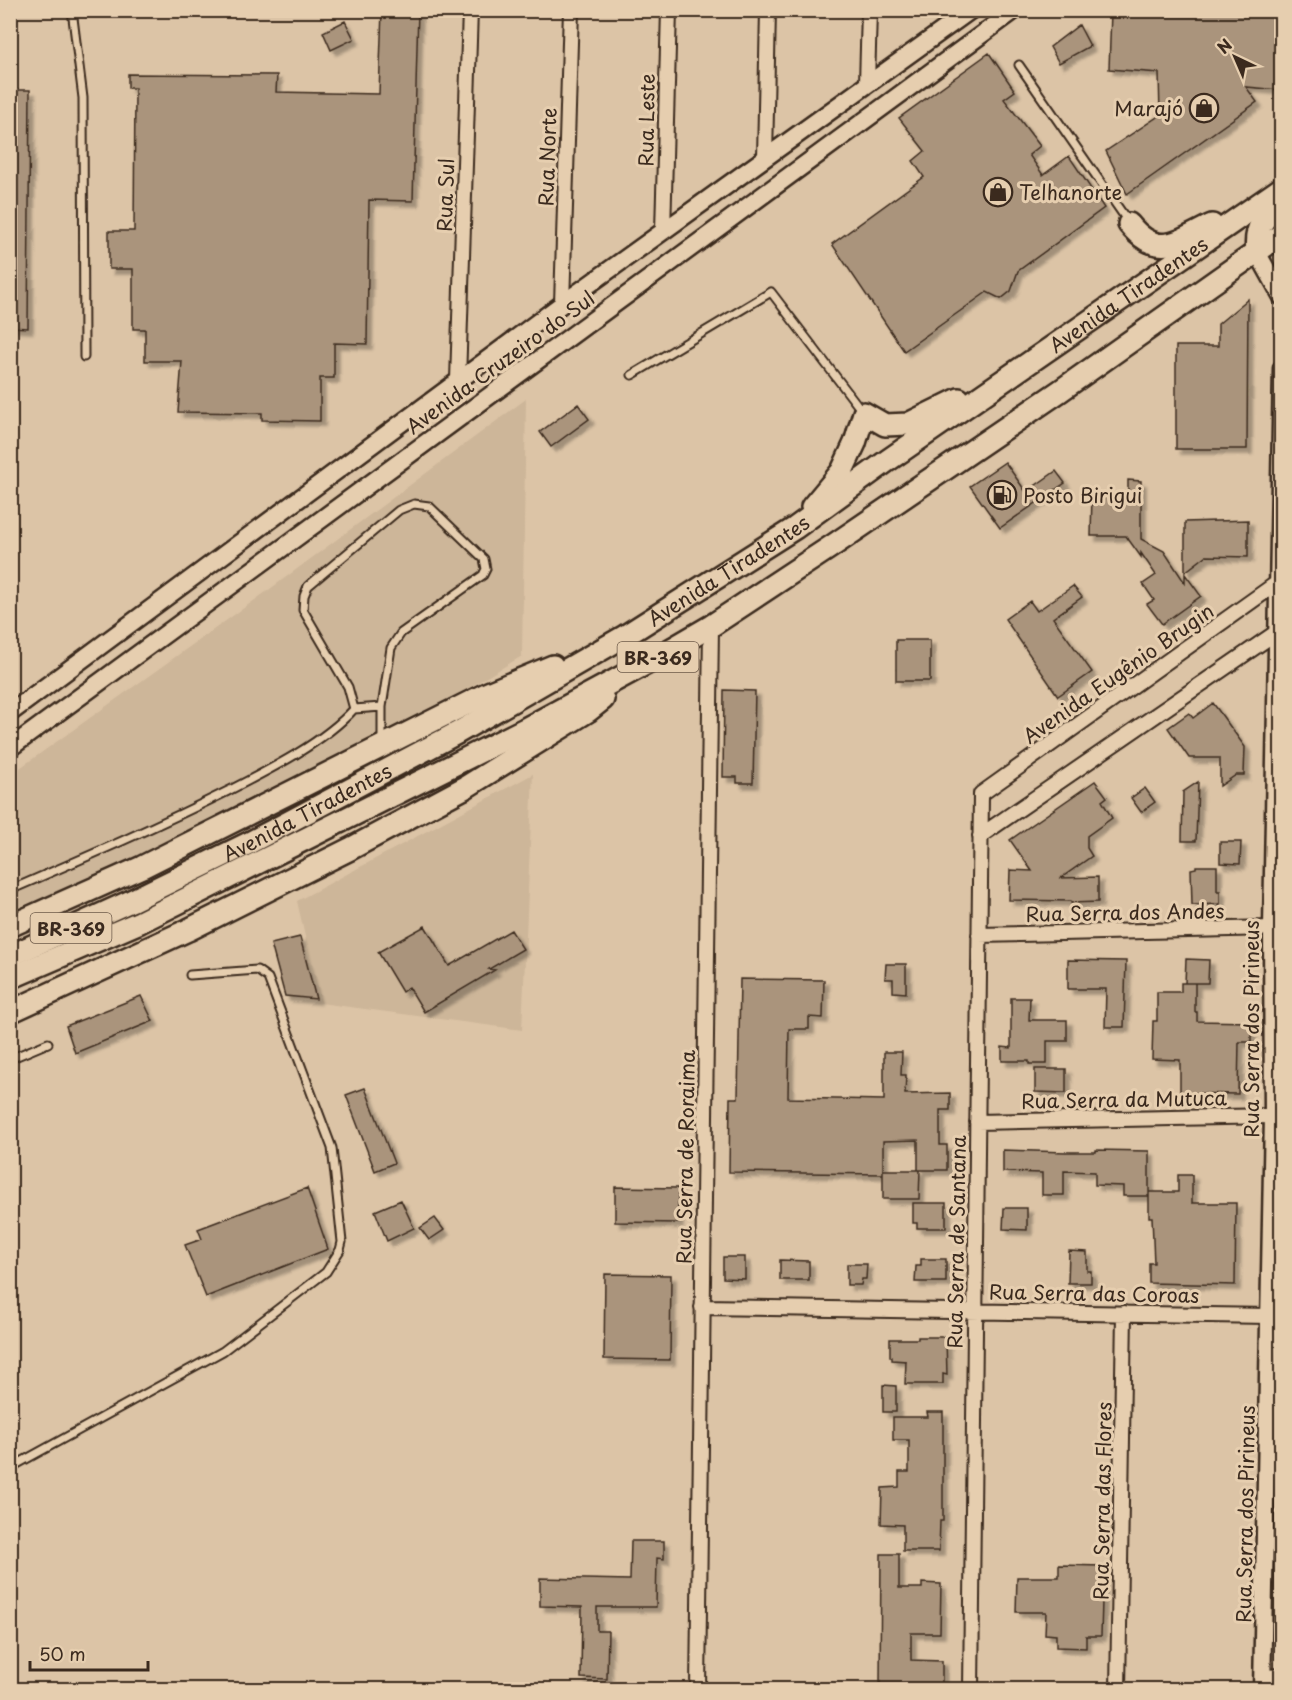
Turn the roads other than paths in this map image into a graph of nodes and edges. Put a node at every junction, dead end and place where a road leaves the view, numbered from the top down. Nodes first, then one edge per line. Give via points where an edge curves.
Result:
1 (72, 10) edge
2 (470, 10) edge
3 (571, 10) edge
4 (669, 10) edge
5 (768, 10) edge
6 (869, 10) edge
7 (971, 10) edge
8 (1015, 10) edge
9 (1020, 65) dead end
10 (867, 84) junction
11 (765, 158) junction
12 (1277, 197) edge
13 (1129, 224) joint
14 (663, 231) junction
15 (1281, 234) edge
16 (1257, 252) junction
17 (1281, 297) edge
18 (562, 304) junction
19 (84, 357) dead end
20 (1030, 363) junction
21 (1281, 368) edge
22 (632, 375) dead end
23 (458, 380) junction
24 (864, 414) junction
25 (795, 528) junction
26 (1277, 583) junction
27 (711, 626) junction
28 (1277, 632) junction
29 (625, 636) junction
30 (651, 661) junction
31 (382, 708) junction
32 (354, 709) junction
33 (10, 713) edge
34 (382, 746) junction
35 (10, 748) edge
36 (1278, 751) edge
37 (981, 794) joint
38 (980, 836) junction
39 (10, 890) edge
40 (10, 926) edge
41 (1277, 926) edge
42 (979, 935) junction
43 (10, 956) edge
44 (190, 975) dead end
45 (10, 978) edge
46 (10, 1012) edge
47 (48, 1043) dead end
48 (10, 1059) edge
49 (1277, 1113) edge
50 (977, 1122) junction
51 (702, 1306) junction
52 (974, 1310) junction
53 (1275, 1311) edge
54 (1124, 1313) junction
55 (1274, 1467) edge
56 (10, 1468) edge
57 (1274, 1514) edge
58 (1281, 1677) edge
59 (1263, 1683) edge
60 (698, 1689) edge
61 (971, 1689) edge
62 (1118, 1689) edge

1 - 19 lane via 83,98
2 - 23 street, Rua Sul
3 - 18 street, Rua Norte
4 - 14 street, Rua Leste
5 - 11 street
6 - 10 street
7 - 10 street, Avenida Cruzeiro do Sul
8 - 35 street, Avenida Cruzeiro do Sul
9 - 13 lane
10 - 11 street, Avenida Cruzeiro do Sul
11 - 14 street, Avenida Cruzeiro do Sul
12 - 13 highway via 1168,245 1156,245 1140,237
12 - 16 highway via 1255,237
12 - 20 highway, Avenida Tiradentes / BR-369
14 - 18 street, Avenida Cruzeiro do Sul
15 - 16 highway, Avenida Tiradentes / BR-369
16 - 17 street
16 - 27 highway, Avenida Tiradentes / BR-369 via 1060,391
18 - 23 street, Avenida Cruzeiro do Sul
20 - 24 highway via 908,424 885,425
20 - 25 highway, Avenida Tiradentes / BR-369
21 - 26 street, Rua Serra dos Pirineus
22 - 24 lane via 771,292
23 - 33 street, Avenida Cruzeiro do Sul
24 - 25 highway via 842,471
25 - 29 highway, Avenida Tiradentes / BR-369
26 - 28 street, Rua Serra dos Pirineus
26 - 37 street, Avenida Eugênio Brugin
27 - 30 highway, Avenida Tiradentes / BR-369
27 - 51 street, Rua Serra de Roraima
28 - 36 street, Rua Serra dos Pirineus
28 - 38 street
29 - 34 highway via 488,693
29 - 43 highway, Avenida Tiradentes / BR-369 via 457,733 249,843
30 - 45 highway, Avenida Tiradentes / BR-369 via 525,729 140,922
30 - 46 highway via 588,711 466,787 188,930
31 - 32 lane
31 - 32 lane via 391,648 401,633 486,569 484,559 429,506 414,504 399,510 308,586 304,596 303,610 348,687
31 - 34 lane
32 - 39 lane via 340,724 269,770 158,826
34 - 40 highway via 142,867
36 - 41 street, Rua Serra dos Pirineus
37 - 38 street, Rua Serra de Santana
38 - 42 street, Rua Serra de Santana
41 - 42 street, Rua Serra dos Andes
41 - 49 street, Rua Serra dos Pirineus
42 - 50 street, Rua Serra de Santana
44 - 56 lane via 257,970 268,978 332,1148 340,1250 326,1272 223,1351
47 - 48 lane
49 - 50 street, Rua Serra da Mutuca
49 - 53 street, Rua Serra dos Pirineus
50 - 52 street, Rua Serra de Santana
51 - 52 street, Rua Serra das Coroas
51 - 60 street, Rua Serra de Roraima
52 - 54 street, Rua Serra das Coroas
52 - 61 street, Rua Serra de Santana
53 - 54 street, Rua Serra das Coroas
53 - 55 street, Rua Serra dos Pirineus
54 - 62 street, Rua Serra das Flores
55 - 57 street, Rua Serra dos Pirineus
57 - 59 street, Rua Serra dos Pirineus
58 - 59 street

